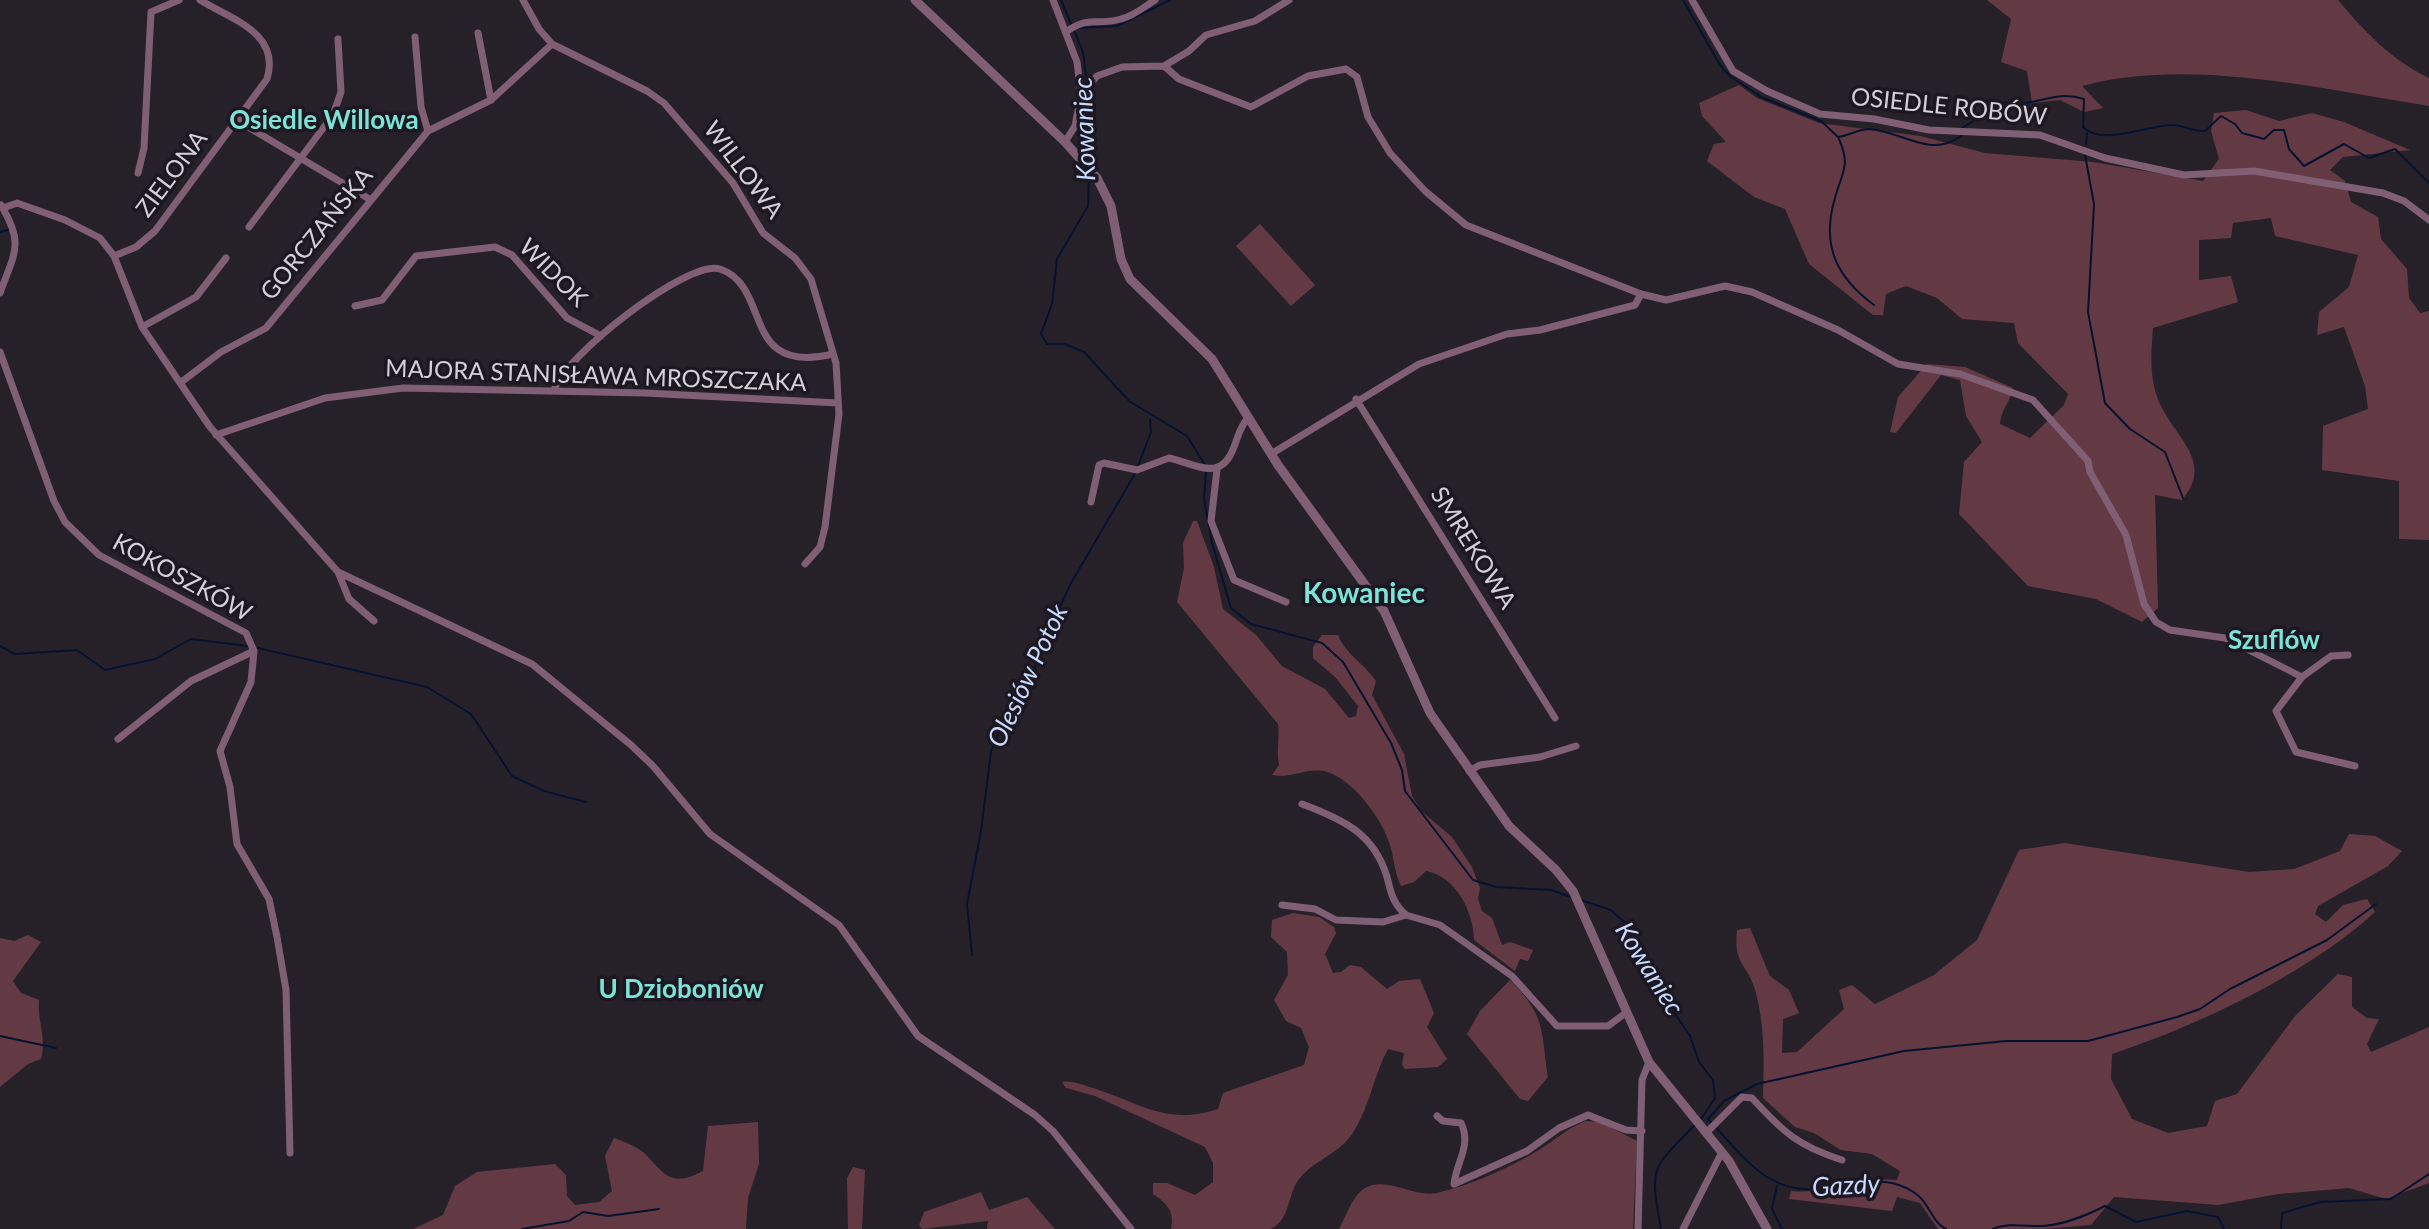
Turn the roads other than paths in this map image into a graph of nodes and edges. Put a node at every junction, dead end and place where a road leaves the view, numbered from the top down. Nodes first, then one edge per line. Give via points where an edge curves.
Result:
1 (179, 0) edge
2 (200, 0) edge
3 (523, 0) edge
4 (915, 0) edge
5 (1053, 0) edge
6 (1155, 0) edge
7 (1289, 0) edge
8 (1692, 0) edge
9 (1066, 32) junction
10 (478, 33) dead end
11 (415, 37) dead end
12 (338, 39) dead end
13 (552, 44) junction
14 (1164, 66) junction
15 (1082, 92) junction
16 (491, 100) junction
17 (238, 121) junction
18 (428, 131) junction
19 (1065, 142) junction
20 (299, 160) junction
21 (138, 173) dead end
22 (371, 200) junction
23 (1, 206) edge
24 (2429, 220) edge
25 (249, 227) dead end
26 (114, 256) junction
27 (226, 258) dead end
28 (0, 293) edge
29 (1641, 294) junction
30 (355, 306) dead end
31 (142, 327) junction
32 (601, 336) junction
33 (0, 352) edge
34 (833, 354) junction
35 (180, 383) junction
36 (554, 391) junction
37 (1356, 399) junction
38 (838, 403) junction
39 (1248, 418) junction
40 (216, 435) junction
41 (1271, 454) junction
42 (1214, 470) junction
43 (1091, 502) dead end
44 (805, 564) dead end
45 (338, 572) junction
46 (1286, 602) dead end
47 (374, 621) dead end
48 (254, 651) junction
49 (2348, 655) dead end
50 (2302, 677) junction
51 (1555, 718) dead end
52 (118, 739) dead end
53 (1576, 746) dead end
54 (2355, 766) dead end
55 (1469, 771) junction
56 (1302, 804) dead end
57 (1282, 905) dead end
58 (1406, 915) junction
59 (1627, 1012) junction
60 (1649, 1062) junction
61 (1658, 1074) junction
62 (1643, 1091) junction
63 (1437, 1116) dead end
64 (1707, 1130) junction
65 (1642, 1131) junction
66 (1722, 1152) junction
67 (290, 1153) dead end
68 (1842, 1160) dead end
69 (1131, 1229) edge
70 (1638, 1229) edge
71 (1683, 1229) edge
72 (1767, 1229) edge

1 - 21 street via 151,12
2 - 17 street, ZIELONA via 251,29 269,52 265,83
3 - 13 street, WILLOWA
4 - 19 street
5 - 9 street
6 - 9 street via 1120,20 1082,21
7 - 14 street via 1255,21 1206,35
8 - 24 street, OSIEDLE ROBÓW via 1733,71 1820,114 1929,130 2040,135 2105,158 2184,175 2254,171 2383,193
9 - 15 street
10 - 16 street
11 - 18 street
12 - 20 street via 338,104
13 - 16 street, GORCZAŃSKA
13 - 34 street, WILLOWA via 647,91 674,115 733,183 763,233 805,269
14 - 15 street via 1122,67 1093,80
14 - 29 street via 1179,79 1251,107 1308,76 1346,69 1357,77 1368,117 1390,153 1466,225
15 - 19 street via 1075,126
16 - 18 street, GORCZAŃSKA
17 - 20 street
17 - 26 street, ZIELONA via 155,231
18 - 22 street, GORCZAŃSKA
19 - 39 street via 1097,178 1111,206 1119,253 1130,279 1206,352
20 - 22 street
20 - 25 street
22 - 35 street, GORCZAŃSKA via 266,328 221,352
23 - 26 street via 17,203 82,227
23 - 28 street via 17,243
26 - 31 street
27 - 31 street via 196,297
29 - 37 street via 1635,305 1507,334 1419,364
29 - 50 street via 1666,300 1725,286 1752,292 1898,364 1960,374 2033,400 2088,461 2126,535 2144,604 2156,622 2170,630 2225,638
30 - 32 street, WIDOK via 382,300 416,256 495,247 512,255 567,318
31 - 35 street
32 - 34 street, WIDOK via 653,295 688,274 714,268 740,284 773,347 815,357
32 - 36 street, WIDOK via 561,374
33 - 48 street, KOKOSZKÓW via 65,522 99,555 246,633
34 - 38 street, WILLOWA
35 - 40 street
36 - 38 street, MAJORA STANISŁAWA MROSZCZAKA
36 - 40 street, MAJORA STANISŁAWA MROSZCZAKA via 359,391
37 - 41 street
37 - 51 street, SMREKOWA
38 - 44 street, WILLOWA via 825,527 820,547
39 - 41 street
39 - 42 street via 1225,464
40 - 45 street
41 - 55 street via 1384,611 1420,698
42 - 43 street via 1169,458 1132,470 1104,463 1099,465
42 - 46 street via 1211,521 1234,580
45 - 47 street via 349,599
45 - 69 street via 532,664 631,745 710,834 839,925 918,1036 1053,1131
48 - 52 street, KOKOSZKÓW via 191,681
48 - 67 street via 251,682 220,760 230,787 237,844 269,899 277,937 287,1021
49 - 50 street via 2331,656
50 - 54 street via 2276,711 2288,741 2296,752
53 - 55 street
55 - 59 street via 1509,826 1573,891
56 - 58 street via 1360,831 1380,856 1392,897
57 - 58 street via 1315,909 1347,921 1383,922
58 - 59 street via 1440,925 1474,947 1512,976 1557,1026 1608,1026
59 - 60 street
60 - 61 street
60 - 62 street
61 - 62 street
61 - 64 street
62 - 65 street
63 - 65 street via 1461,1123 1465,1132 1454,1184 1527,1151 1588,1115
64 - 66 street
64 - 68 street via 1742,1097 1752,1098 1789,1137
65 - 70 street
66 - 71 street
66 - 72 street

